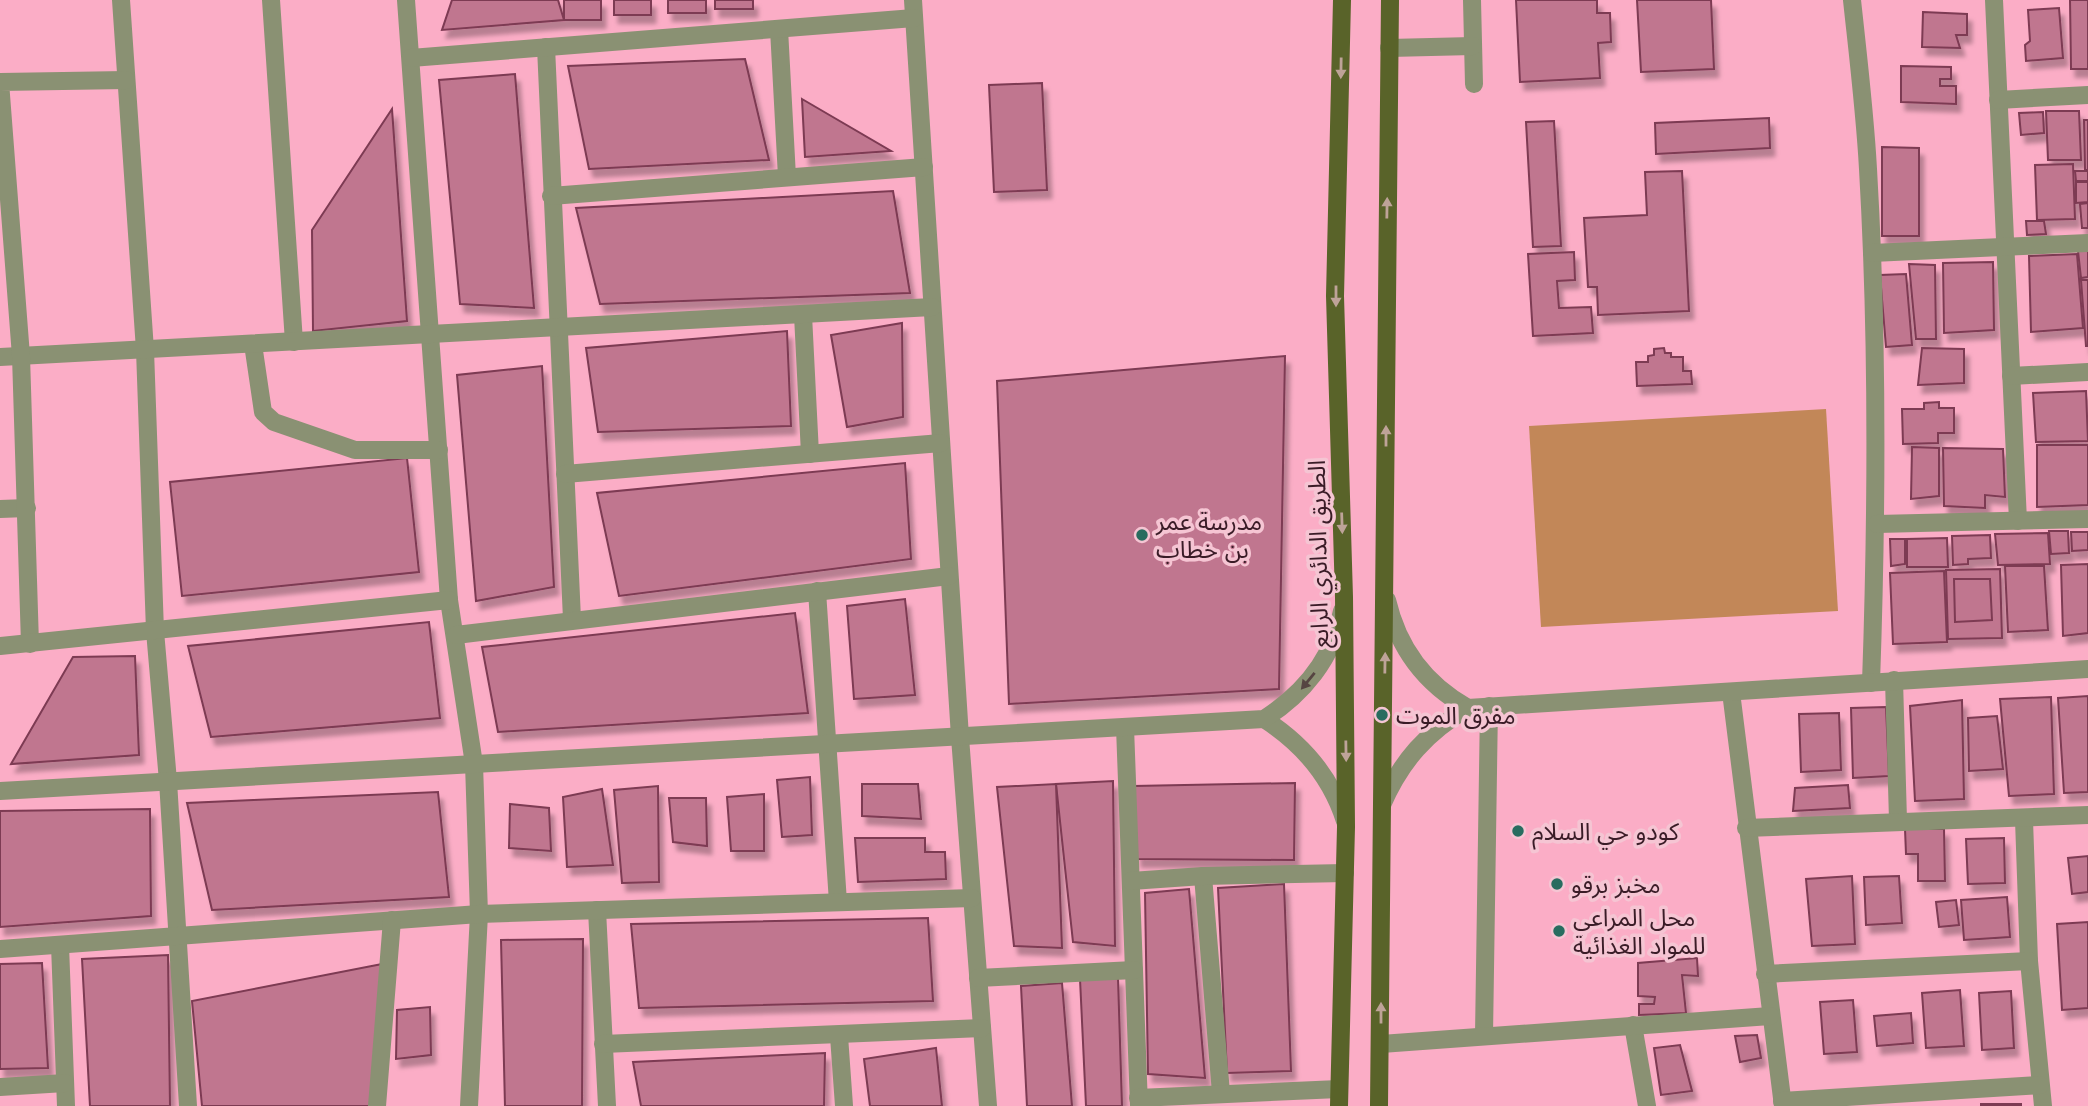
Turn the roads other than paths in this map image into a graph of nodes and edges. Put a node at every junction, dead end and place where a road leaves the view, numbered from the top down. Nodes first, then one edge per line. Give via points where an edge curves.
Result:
1 (121, 0) edge
2 (271, 0) edge
3 (407, 0) edge
4 (1342, 0) edge
5 (1390, 0) edge
6 (1472, 0) edge
7 (1852, 0) edge
8 (1994, 0) edge
9 (914, 9) edge
10 (779, 29) junction
11 (1473, 46) junction
12 (545, 47) junction
13 (1389, 48) junction
14 (411, 58) junction
15 (126, 80) junction
16 (0, 82) edge
17 (1474, 83) dead end
18 (2088, 94) edge
19 (1998, 100) junction
20 (924, 167) junction
21 (787, 177) junction
22 (551, 195) junction
23 (5, 222) edge
24 (2088, 243) edge
25 (2005, 249) junction
26 (1872, 253) junction
27 (932, 307) junction
28 (803, 315) junction
29 (558, 328) junction
30 (431, 335) junction
31 (294, 342) junction
32 (253, 344) junction
33 (145, 350) junction
34 (21, 356) junction
35 (0, 358) edge
36 (2088, 372) edge
37 (2011, 376) junction
38 (941, 443) junction
39 (439, 450) junction
40 (810, 454) junction
41 (565, 474) junction
42 (27, 508) junction
43 (0, 509) edge
44 (2088, 519) edge
45 (2018, 521) junction
46 (1877, 524) junction
47 (949, 576) junction
48 (817, 591) junction
49 (1386, 594) junction
50 (1344, 597) junction
51 (450, 600) junction
52 (572, 619) junction
53 (155, 631) junction
54 (456, 635) junction
55 (30, 644) junction
56 (0, 646) edge
57 (2088, 669) edge
58 (1894, 680) junction
59 (1871, 683) junction
60 (1731, 692) junction
61 (1489, 706) junction
62 (1468, 708) junction
63 (1264, 719) junction
64 (1125, 727) junction
65 (960, 737) junction
66 (826, 744) junction
67 (474, 764) junction
68 (168, 781) junction
69 (0, 791) edge
70 (1382, 805) junction
71 (2088, 815) edge
72 (1898, 820) junction
73 (2024, 820) junction
74 (1346, 827) junction
75 (1746, 828) junction
76 (1345, 873) junction
77 (1203, 876) junction
78 (1131, 881) junction
79 (972, 898) junction
80 (838, 902) junction
81 (597, 911) junction
82 (479, 914) junction
83 (392, 920) junction
84 (177, 935) junction
85 (60, 945) junction
86 (0, 949) edge
87 (2029, 961) junction
88 (1134, 970) junction
89 (1765, 974) junction
90 (978, 978) junction
91 (1770, 1016) junction
92 (1633, 1025) junction
93 (982, 1028) junction
94 (1484, 1035) junction
95 (839, 1036) junction
96 (603, 1044) junction
97 (1381, 1044) junction
98 (65, 1083) junction
99 (2040, 1085) junction
100 (0, 1087) edge
101 (1221, 1093) junction
102 (1339, 1098) edge
103 (1139, 1102) edge
104 (1783, 1104) edge
105 (66, 1106) edge
106 (188, 1106) edge
107 (377, 1106) edge
108 (469, 1106) edge
109 (607, 1106) edge
110 (844, 1106) edge
111 (988, 1106) edge
112 (1379, 1106) edge
113 (1647, 1106) edge
114 (2043, 1106) edge

1 - 15 street
2 - 31 street
3 - 14 street
4 -> 50 main road, الطريق الدائري الرابع via 1335,296
5 - 13 main road
6 - 11 street
7 - 26 street
8 - 19 street
9 - 10 street
9 - 20 street
10 - 12 street
10 - 21 street
11 - 13 street
11 - 17 street
12 - 14 street
12 - 22 street
49 -> 13 main road
14 - 30 street
15 - 16 street
15 - 33 street
16 - 23 street
18 - 19 street
19 - 25 street
20 - 21 street
20 - 27 street
21 - 22 street
22 - 29 street
23 - 34 street
24 - 25 street
25 - 26 street
25 - 37 street
26 - 46 street
27 - 28 street
27 - 38 street
28 - 29 street
28 - 40 street
29 - 30 street
29 - 41 street
30 - 31 street
30 - 39 street
31 - 32 street
32 - 33 street
32 - 39 street via 263,412 274,422 355,450
33 - 34 street
33 - 53 street
34 - 35 street
34 - 42 street
36 - 37 street
37 - 45 street
38 - 40 street
38 - 47 street
39 - 51 street
40 - 41 street
41 - 52 street
42 - 43 street
42 - 55 street
44 - 45 street
45 - 46 street
46 - 59 street
47 - 48 street
47 - 65 street
48 - 52 street
48 - 66 street
49 - 62 street via 1396,630 1413,662 1448,697
70 -> 49 main road
50 -> 63 street via 1335,634 1318,668 1294,697
50 -> 74 main road, الطريق الدائري الرابع
51 - 53 street
51 - 54 street
52 - 54 street
53 - 55 street
53 - 68 street
54 - 67 street
55 - 56 street
57 - 58 street
58 - 59 street
58 - 72 street
59 - 60 street
60 - 61 street
60 - 75 street
61 - 62 street
61 - 94 street
62 - 70 street via 1425,738 1393,780
63 - 64 street
63 - 74 street via 1312,760 1333,791
64 - 65 street
64 - 78 street
65 - 66 street
65 - 79 street
66 - 67 street
66 - 80 street
67 - 68 street
67 - 82 street
68 - 69 street
68 - 84 street
97 -> 70 main road
71 - 73 street
72 - 73 street
72 - 75 street
73 - 87 street
74 - 76 main road, الطريق الدائري الرابع
75 - 89 street
76 - 77 street
76 - 102 main road, الطريق الدائري الرابع
77 - 78 street
77 - 101 street
78 - 88 street
79 - 80 street
79 - 90 street
80 - 81 street
81 - 82 street
81 - 96 street
82 - 83 street
82 - 108 street
83 - 84 street
83 - 107 street
84 - 85 street
84 - 106 street
85 - 86 street
85 - 98 street
87 - 89 street
87 - 99 street
88 - 90 street
88 - 103 street
89 - 91 street
90 - 93 street
91 - 92 street
91 - 104 street
92 - 94 street
92 - 113 street
93 - 95 street
93 - 111 street
94 - 97 street
95 - 96 street
95 - 110 street
96 - 109 street
97 - 112 main road
98 - 100 street
98 - 105 street
99 - 104 street
99 - 114 street
101 - 102 street
101 - 103 street

